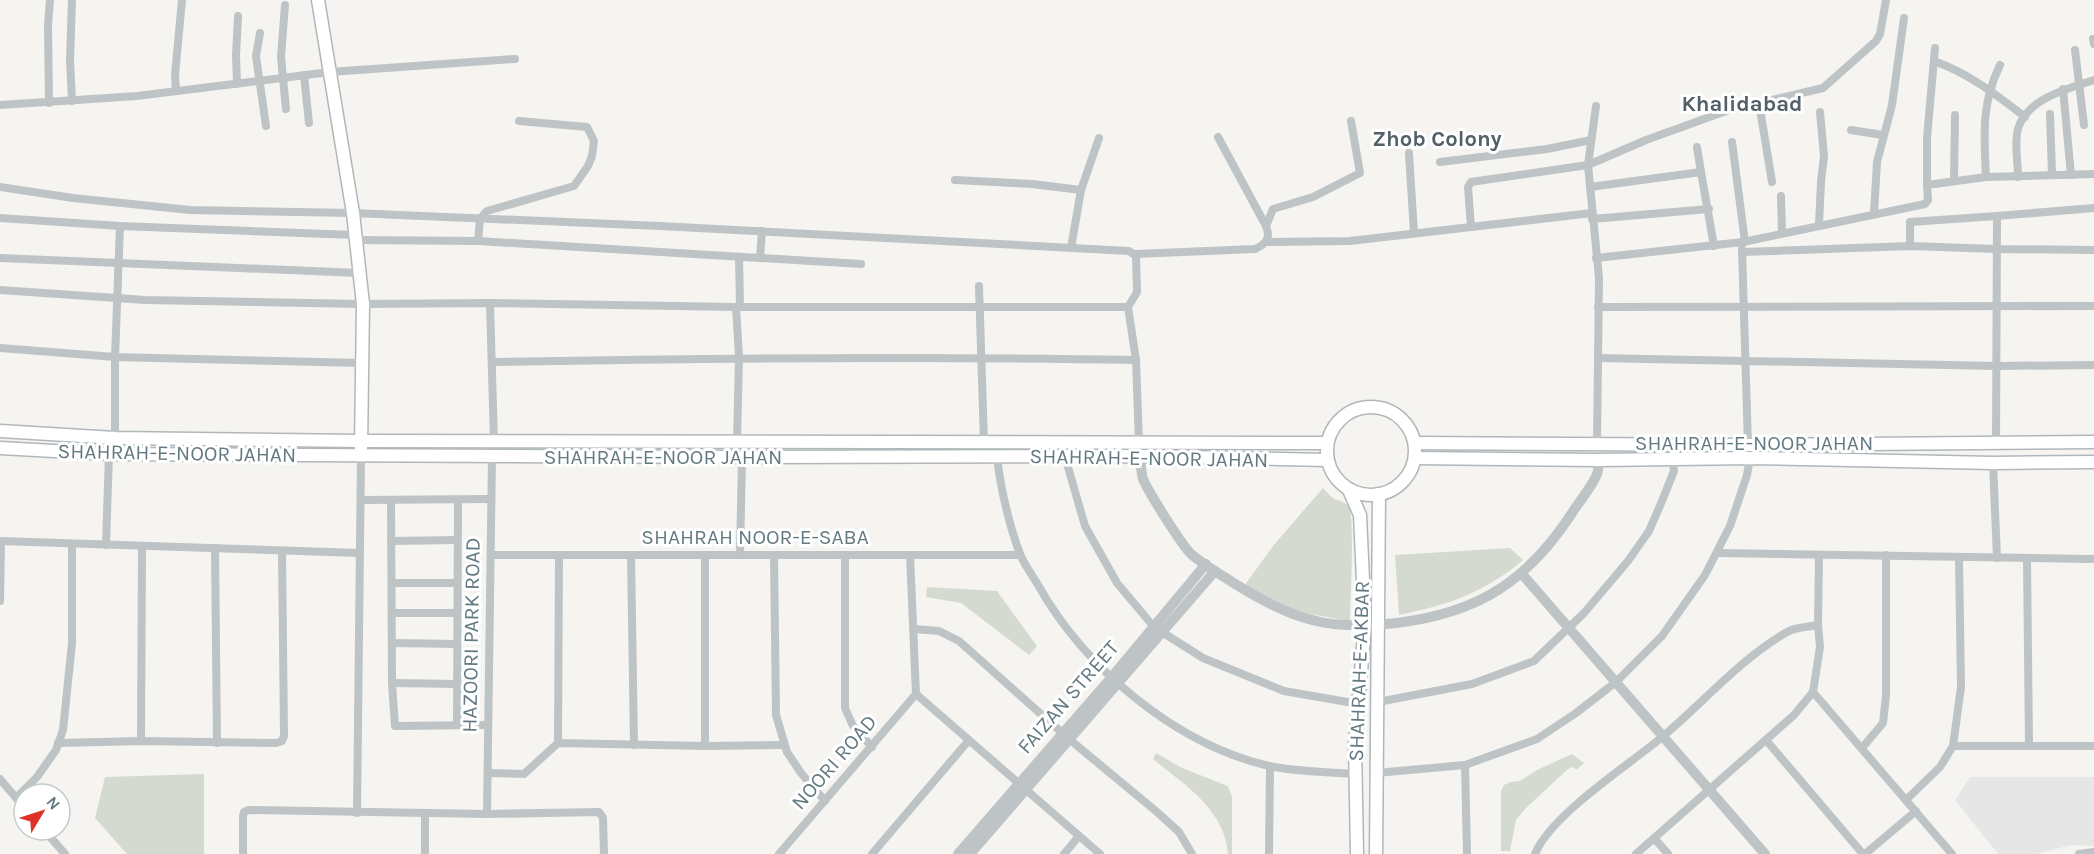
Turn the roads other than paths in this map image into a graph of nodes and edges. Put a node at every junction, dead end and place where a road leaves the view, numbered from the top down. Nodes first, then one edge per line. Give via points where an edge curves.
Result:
1 (50, 0) edge
2 (72, 0) edge
3 (182, 0) edge
4 (318, 0) edge
5 (1886, 0) edge
6 (285, 5) dead end
7 (238, 16) dead end
8 (1905, 18) dead end
9 (260, 33) dead end
10 (2093, 39) edge
11 (2094, 44) edge
12 (1935, 48) dead end
13 (2075, 50) dead end
14 (515, 59) dead end
15 (1934, 61) junction
16 (2000, 65) dead end
17 (330, 72) junction
18 (304, 75) junction
19 (284, 78) junction
20 (2094, 80) edge
21 (259, 81) junction
22 (237, 84) junction
23 (2079, 85) junction
24 (2063, 89) junction
25 (1989, 90) junction
26 (176, 91) junction
27 (72, 101) junction
28 (49, 103) junction
29 (1759, 103) junction
30 (0, 105) edge
31 (1596, 106) dead end
32 (286, 109) dead end
33 (1820, 112) dead end
34 (2050, 114) dead end
35 (1954, 115) dead end
36 (2025, 117) junction
37 (1351, 121) dead end
38 (519, 122) dead end
39 (309, 123) dead end
40 (2084, 125) dead end
41 (266, 126) dead end
42 (1851, 130) dead end
43 (1883, 135) junction
44 (1099, 138) dead end
45 (1218, 138) dead end
46 (1591, 140) junction
47 (1732, 142) dead end
48 (1696, 147) dead end
49 (1409, 153) dead end
50 (1440, 162) dead end
51 (1588, 165) junction
52 (1701, 172) junction
53 (2094, 174) edge
54 (2052, 175) junction
55 (2071, 175) junction
56 (1986, 177) junction
57 (2018, 177) junction
58 (955, 180) dead end
59 (1954, 180) junction
60 (1772, 182) dead end
61 (1927, 185) junction
62 (0, 187) edge
63 (1590, 187) junction
64 (1081, 190) junction
65 (1781, 196) dead end
66 (1910, 206) junction
67 (2094, 208) edge
68 (1709, 209) junction
69 (353, 213) junction
70 (1874, 214) junction
71 (1592, 216) junction
72 (1997, 216) junction
73 (0, 218) edge
74 (480, 219) junction
75 (1910, 222) junction
76 (1819, 225) junction
77 (120, 226) junction
78 (1266, 226) junction
79 (1472, 227) junction
80 (762, 231) junction
81 (1414, 233) junction
82 (1782, 233) junction
83 (355, 238) junction
84 (478, 241) junction
85 (1266, 242) junction
86 (1744, 242) junction
87 (1714, 246) junction
88 (1910, 246) junction
89 (1071, 248) junction
90 (1996, 249) junction
91 (2094, 250) edge
92 (1742, 252) junction
93 (1135, 254) junction
94 (740, 256) junction
95 (0, 258) edge
96 (760, 258) junction
97 (1596, 258) junction
98 (861, 264) dead end
99 (119, 265) junction
100 (359, 273) junction
101 (979, 286) dead end
102 (0, 290) edge
103 (118, 298) junction
104 (490, 303) junction
105 (363, 304) junction
106 (2094, 306) edge
107 (738, 307) junction
108 (979, 307) junction
109 (1128, 307) junction
110 (1598, 307) junction
111 (1745, 307) junction
112 (1998, 307) junction
113 (0, 348) edge
114 (115, 357) junction
115 (739, 357) junction
116 (983, 357) junction
117 (1598, 358) junction
118 (1136, 360) junction
119 (493, 362) junction
120 (1746, 362) junction
121 (362, 363) junction
122 (2094, 365) edge
123 (1996, 366) junction
124 (0, 431) edge
125 (42, 435) junction
126 (115, 438) junction
127 (361, 441) junction
128 (737, 441) junction
129 (494, 442) junction
130 (606, 442) junction
131 (955, 442) junction
132 (984, 442) junction
133 (1996, 442) junction
134 (2094, 442) edge
135 (1326, 443) junction
136 (1415, 443) junction
137 (1597, 444) junction
138 (1748, 445) junction
139 (0, 448) edge
140 (1139, 450) junction
141 (40, 451) junction
142 (109, 454) junction
143 (361, 456) junction
144 (492, 456) junction
145 (997, 456) junction
146 (1068, 456) junction
147 (606, 457) junction
148 (742, 457) junction
149 (956, 458) junction
150 (1415, 458) junction
151 (1750, 458) junction
152 (1672, 459) junction
153 (1327, 460) junction
154 (1598, 460) junction
155 (2094, 462) edge
156 (1993, 463) junction
157 (1349, 490) junction
158 (1378, 494) junction
159 (361, 500) junction
160 (391, 500) junction
161 (458, 500) junction
162 (490, 500) junction
163 (458, 540) junction
164 (1, 541) edge
165 (391, 541) junction
166 (72, 544) junction
167 (106, 545) junction
168 (142, 546) junction
169 (215, 548) junction
170 (282, 551) junction
171 (359, 553) junction
172 (1717, 553) junction
173 (491, 555) junction
174 (631, 555) junction
175 (705, 555) junction
176 (741, 555) junction
177 (774, 555) junction
178 (845, 555) junction
179 (910, 555) junction
180 (1020, 555) junction
181 (1819, 555) junction
182 (1886, 555) junction
183 (559, 556) junction
184 (1959, 558) junction
185 (1997, 558) junction
186 (2027, 558) junction
187 (2094, 559) edge
188 (1210, 568) junction
189 (1522, 574) junction
190 (392, 583) junction
191 (457, 583) junction
192 (0, 601) edge
193 (392, 613) junction
194 (457, 613) junction
195 (1371, 625) junction
196 (1818, 625) junction
197 (1569, 628) junction
198 (914, 629) junction
199 (1158, 629) junction
200 (392, 643) junction
201 (457, 644) junction
202 (1114, 681) junction
203 (1616, 682) junction
204 (392, 683) junction
205 (457, 684) junction
206 (1813, 692) junction
207 (916, 694) junction
208 (1378, 702) junction
209 (1359, 704) junction
210 (457, 725) junction
211 (488, 725) junction
212 (1066, 736) junction
213 (1663, 736) junction
214 (969, 740) junction
215 (1766, 740) junction
216 (141, 741) junction
217 (58, 743) junction
218 (217, 743) junction
219 (558, 743) junction
220 (634, 745) junction
221 (785, 745) junction
222 (705, 746) junction
223 (1953, 746) junction
224 (2029, 746) junction
225 (2094, 746) edge
226 (872, 747) junction
227 (1862, 748) junction
228 (1465, 765) junction
229 (1269, 766) junction
230 (488, 773) junction
231 (1377, 773) junction
232 (1355, 774) junction
233 (0, 779) edge
234 (32, 782) edge
235 (1022, 786) junction
236 (1709, 790) junction
237 (12, 793) edge
238 (1906, 800) junction
239 (825, 801) junction
240 (1916, 811) junction
241 (357, 813) junction
242 (424, 813) junction
243 (487, 813) junction
244 (1079, 836) junction
245 (1654, 838) junction
246 (54, 842) edge
247 (2094, 852) edge
248 (65, 854) edge
249 (243, 854) edge
250 (425, 854) edge
251 (604, 854) edge
252 (779, 854) edge
253 (872, 854) edge
254 (958, 854) edge
255 (970, 854) edge
256 (1064, 854) edge
257 (1101, 854) edge
258 (1192, 854) edge
259 (1269, 854) edge
260 (1357, 854) edge
261 (1376, 854) edge
262 (1467, 854) edge
263 (1535, 854) edge
264 (1636, 854) edge
265 (1668, 854) edge
266 (1765, 854) edge
267 (1864, 854) edge
268 (1953, 854) edge
269 (2079, 854) edge

1 - 28 street
2 - 27 street
3 - 26 street
4 - 17 main road
5 - 29 street via 1876,41 1827,86
6 - 19 street via 281,57
7 - 22 street
8 - 43 street via 1892,105
9 - 21 street via 256,56
10 - 11 street
12 - 15 street
13 - 23 street
14 - 17 street
15 - 25 street via 1952,67
15 - 61 street
16 - 25 street
17 - 18 street
17 - 69 main road
18 - 19 street
18 - 39 street
19 - 21 street
19 - 32 street
20 - 23 street
21 - 22 street
21 - 41 street
22 - 26 street
23 - 24 street
23 - 40 street
24 - 36 street
24 - 55 street
25 - 36 street
25 - 56 street via 1984,118
26 - 27 street
27 - 28 street
28 - 30 street
29 - 51 street via 1698,121
29 - 60 street
31 - 46 street
33 - 76 street via 1824,156
34 - 54 street
35 - 59 street
36 - 57 street via 2018,132
37 - 78 street via 1360,172 1313,197 1273,209
38 - 74 street via 587,127 594,141 588,166 574,186 492,209
42 - 43 street
43 - 70 street
44 - 64 street
45 - 78 street
46 - 50 street
46 - 51 street
47 - 86 street
48 - 52 street
49 - 81 street
51 - 63 street
51 - 79 street via 1471,182 1468,187
52 - 63 street
52 - 68 street
53 - 55 street
54 - 55 street
54 - 57 street
56 - 57 street
56 - 59 street
58 - 64 street
59 - 61 street
61 - 66 street via 1927,203
62 - 69 street via 190,210
63 - 71 street
64 - 89 street
65 - 82 street
66 - 70 street
66 - 75 street
67 - 72 street
68 - 71 street
68 - 87 street
69 - 74 street
69 - 83 main road
70 - 76 street
71 - 79 street
71 - 97 street
72 - 75 street
72 - 90 street
73 - 77 street
74 - 80 street
74 - 84 street
75 - 88 street
76 - 82 street
77 - 83 street
77 - 99 street
78 - 85 street
79 - 81 street
80 - 89 street
80 - 96 street
81 - 85 street via 1350,241
82 - 86 street
83 - 84 street
83 - 100 main road
84 - 94 street
85 - 93 street via 1255,249
86 - 87 street
86 - 92 street
87 - 97 street
88 - 90 street
88 - 92 street
89 - 93 street
90 - 91 street
90 - 112 street
92 - 111 street
93 - 109 street via 1137,292
94 - 96 street
94 - 107 street
95 - 99 street
96 - 98 street
97 - 110 street
99 - 100 street
99 - 103 street
100 - 105 main road
101 - 108 street
102 - 103 street
103 - 105 street
103 - 114 street
104 - 105 street
104 - 107 street
104 - 119 street
105 - 121 main road
106 - 112 street
107 - 108 street
107 - 115 street
108 - 109 street
108 - 116 street
109 - 118 street
110 - 111 street
110 - 117 street
111 - 112 street
111 - 120 street
112 - 123 street
113 - 114 street
114 - 121 street
114 - 126 street
115 - 116 street
115 - 119 street
115 - 128 street
116 - 118 street
116 - 132 street
117 - 120 street
117 - 137 street
118 - 140 street
119 - 129 street
120 - 123 street
120 - 138 street
121 - 127 main road
122 - 123 street
123 - 133 street
124 - 125 main road, SHAHRAH-E-NOOR JAHAN
125 - 126 main road, SHAHRAH-E-NOOR JAHAN
125 - 141 main road
126 - 127 main road, SHAHRAH-E-NOOR JAHAN
127 - 129 main road, SHAHRAH-E-NOOR JAHAN
127 - 143 main road
128 - 130 main road, SHAHRAH-E-NOOR JAHAN
128 - 131 main road, SHAHRAH-E-NOOR JAHAN
129 - 130 main road, SHAHRAH-E-NOOR JAHAN
130 - 147 main road
131 - 132 main road, SHAHRAH-E-NOOR JAHAN
131 - 149 main road
132 - 140 main road, SHAHRAH-E-NOOR JAHAN
133 - 134 main road, SHAHRAH-E-NOOR JAHAN
133 - 138 main road, SHAHRAH-E-NOOR JAHAN
135 - 136 main road via 1328,434 1345,414 1373,406 1395,414
135 - 140 main road, SHAHRAH-E-NOOR JAHAN
135 - 153 main road
136 - 137 main road, SHAHRAH-E-NOOR JAHAN
136 - 150 main road
137 - 138 main road, SHAHRAH-E-NOOR JAHAN
139 - 141 main road, SHAHRAH-E-NOOR JAHAN
140 - 146 main road, SHAHRAH-E-NOOR JAHAN
140 - 153 main road, SHAHRAH-E-NOOR JAHAN
140 - 188 street via 1143,478 1156,502 1190,552
141 - 142 main road, SHAHRAH-E-NOOR JAHAN
142 - 143 main road, SHAHRAH-E-NOOR JAHAN
142 - 167 street
143 - 144 main road, SHAHRAH-E-NOOR JAHAN
143 - 159 street
144 - 147 main road, SHAHRAH-E-NOOR JAHAN
144 - 162 street, HAZOORI PARK ROAD
145 - 146 main road, SHAHRAH-E-NOOR JAHAN
145 - 149 main road, SHAHRAH-E-NOOR JAHAN
145 - 180 street
146 - 199 street via 1085,526 1118,583
147 - 148 main road, SHAHRAH-E-NOOR JAHAN
148 - 149 main road, SHAHRAH-E-NOOR JAHAN
148 - 176 street
150 - 154 main road, SHAHRAH-E-NOOR JAHAN
150 - 158 main road via 1401,484
151 - 152 main road, SHAHRAH-E-NOOR JAHAN
151 - 156 main road, SHAHRAH-E-NOOR JAHAN
151 - 172 street via 1740,496
152 - 154 main road, SHAHRAH-E-NOOR JAHAN
152 - 197 street via 1674,471 1649,531 1607,588
153 - 157 main road via 1338,481
154 - 189 street via 1598,474 1556,538
155 - 156 main road, SHAHRAH-E-NOOR JAHAN
156 - 185 street
157 - 158 main road
157 - 195 main road, SHAHRAH-E-AKBAR via 1360,515
158 - 195 main road, SHAHRAH-E-AKBAR
159 - 160 street
159 - 171 street
160 - 161 street
160 - 165 street
161 - 162 street
161 - 163 street
162 - 173 street, HAZOORI PARK ROAD
163 - 165 street
163 - 191 street
164 - 166 street
164 - 192 street
165 - 190 street
166 - 167 street
166 - 217 street via 72,643
167 - 168 street
168 - 169 street
168 - 216 street
169 - 170 street
169 - 218 street
170 - 171 street
170 - 218 street via 284,736 276,743
171 - 241 street
172 - 181 street
172 - 203 street via 1662,636
173 - 183 street, SHAHRAH NOOR-E-SABA
173 - 211 street, HAZOORI PARK ROAD
174 - 175 street, SHAHRAH NOOR-E-SABA
174 - 183 street, SHAHRAH NOOR-E-SABA
174 - 220 street
175 - 176 street, SHAHRAH NOOR-E-SABA
175 - 222 street
176 - 177 street, SHAHRAH NOOR-E-SABA
177 - 178 street, SHAHRAH NOOR-E-SABA
177 - 221 street via 776,715
178 - 179 street, SHAHRAH NOOR-E-SABA
178 - 226 street via 845,708 853,726
179 - 180 street, SHAHRAH NOOR-E-SABA
179 - 198 street
180 - 202 street via 1052,610
181 - 182 street
181 - 196 street
182 - 184 street
182 - 227 street via 1883,723
183 - 219 street
184 - 185 street
184 - 223 street via 1961,687
185 - 186 street
186 - 187 street
186 - 224 street
188 - 195 street via 1265,603 1306,619
188 - 199 street, FAIZAN STREET
189 - 195 street via 1483,601 1449,614 1407,623
189 - 197 street
190 - 191 street
190 - 193 street
191 - 194 street
193 - 194 street
193 - 200 street
194 - 201 street
195 - 208 main road, SHAHRAH-E-AKBAR
195 - 209 main road, SHAHRAH-E-AKBAR
196 - 206 street via 1820,647
196 - 213 street via 1789,631 1759,651
197 - 203 street
197 - 208 street via 1534,661 1472,684
198 - 207 street
198 - 212 street via 939,631 959,641
199 - 202 street, FAIZAN STREET
199 - 209 street via 1203,658 1284,691
200 - 201 street
200 - 204 street
201 - 205 street
202 - 212 street, FAIZAN STREET
202 - 229 street via 1168,721 1219,749
203 - 213 street
203 - 228 street via 1537,739
204 - 205 street
204 - 210 street via 394,726
205 - 210 street
206 - 215 street
206 - 227 street
207 - 214 street
207 - 226 street, NOORI ROAD
208 - 231 main road, SHAHRAH-E-AKBAR
209 - 232 main road, SHAHRAH-E-AKBAR
210 - 211 street
211 - 230 street, HAZOORI PARK ROAD
212 - 235 street, FAIZAN STREET
212 - 258 street via 1179,832
213 - 236 street
213 - 263 street via 1550,829
214 - 235 street
214 - 253 street
215 - 236 street
215 - 267 street
216 - 217 street
216 - 218 street
217 - 234 street
219 - 220 street
219 - 230 street via 524,774
220 - 222 street
221 - 222 street
221 - 239 street via 801,773
223 - 224 street
223 - 238 street via 1940,767
224 - 225 street
226 - 239 street, NOORI ROAD
227 - 238 street
228 - 231 street
228 - 262 street
229 - 232 street
229 - 259 street
230 - 243 street, HAZOORI PARK ROAD
231 - 261 main road, SHAHRAH-E-AKBAR
232 - 260 main road, SHAHRAH-E-AKBAR
233 - 237 street
235 - 244 street
235 - 254 street, FAIZAN STREET
235 - 255 street, FAIZAN STREET
236 - 245 street
236 - 266 street
238 - 240 street
239 - 252 street, NOORI ROAD
240 - 267 street
240 - 268 street
241 - 242 street
241 - 249 street via 248,810 244,812
242 - 243 street
242 - 250 street
243 - 251 street via 599,812 603,818
244 - 256 street
244 - 257 street
245 - 264 street
245 - 265 street
246 - 248 street
247 - 269 street

